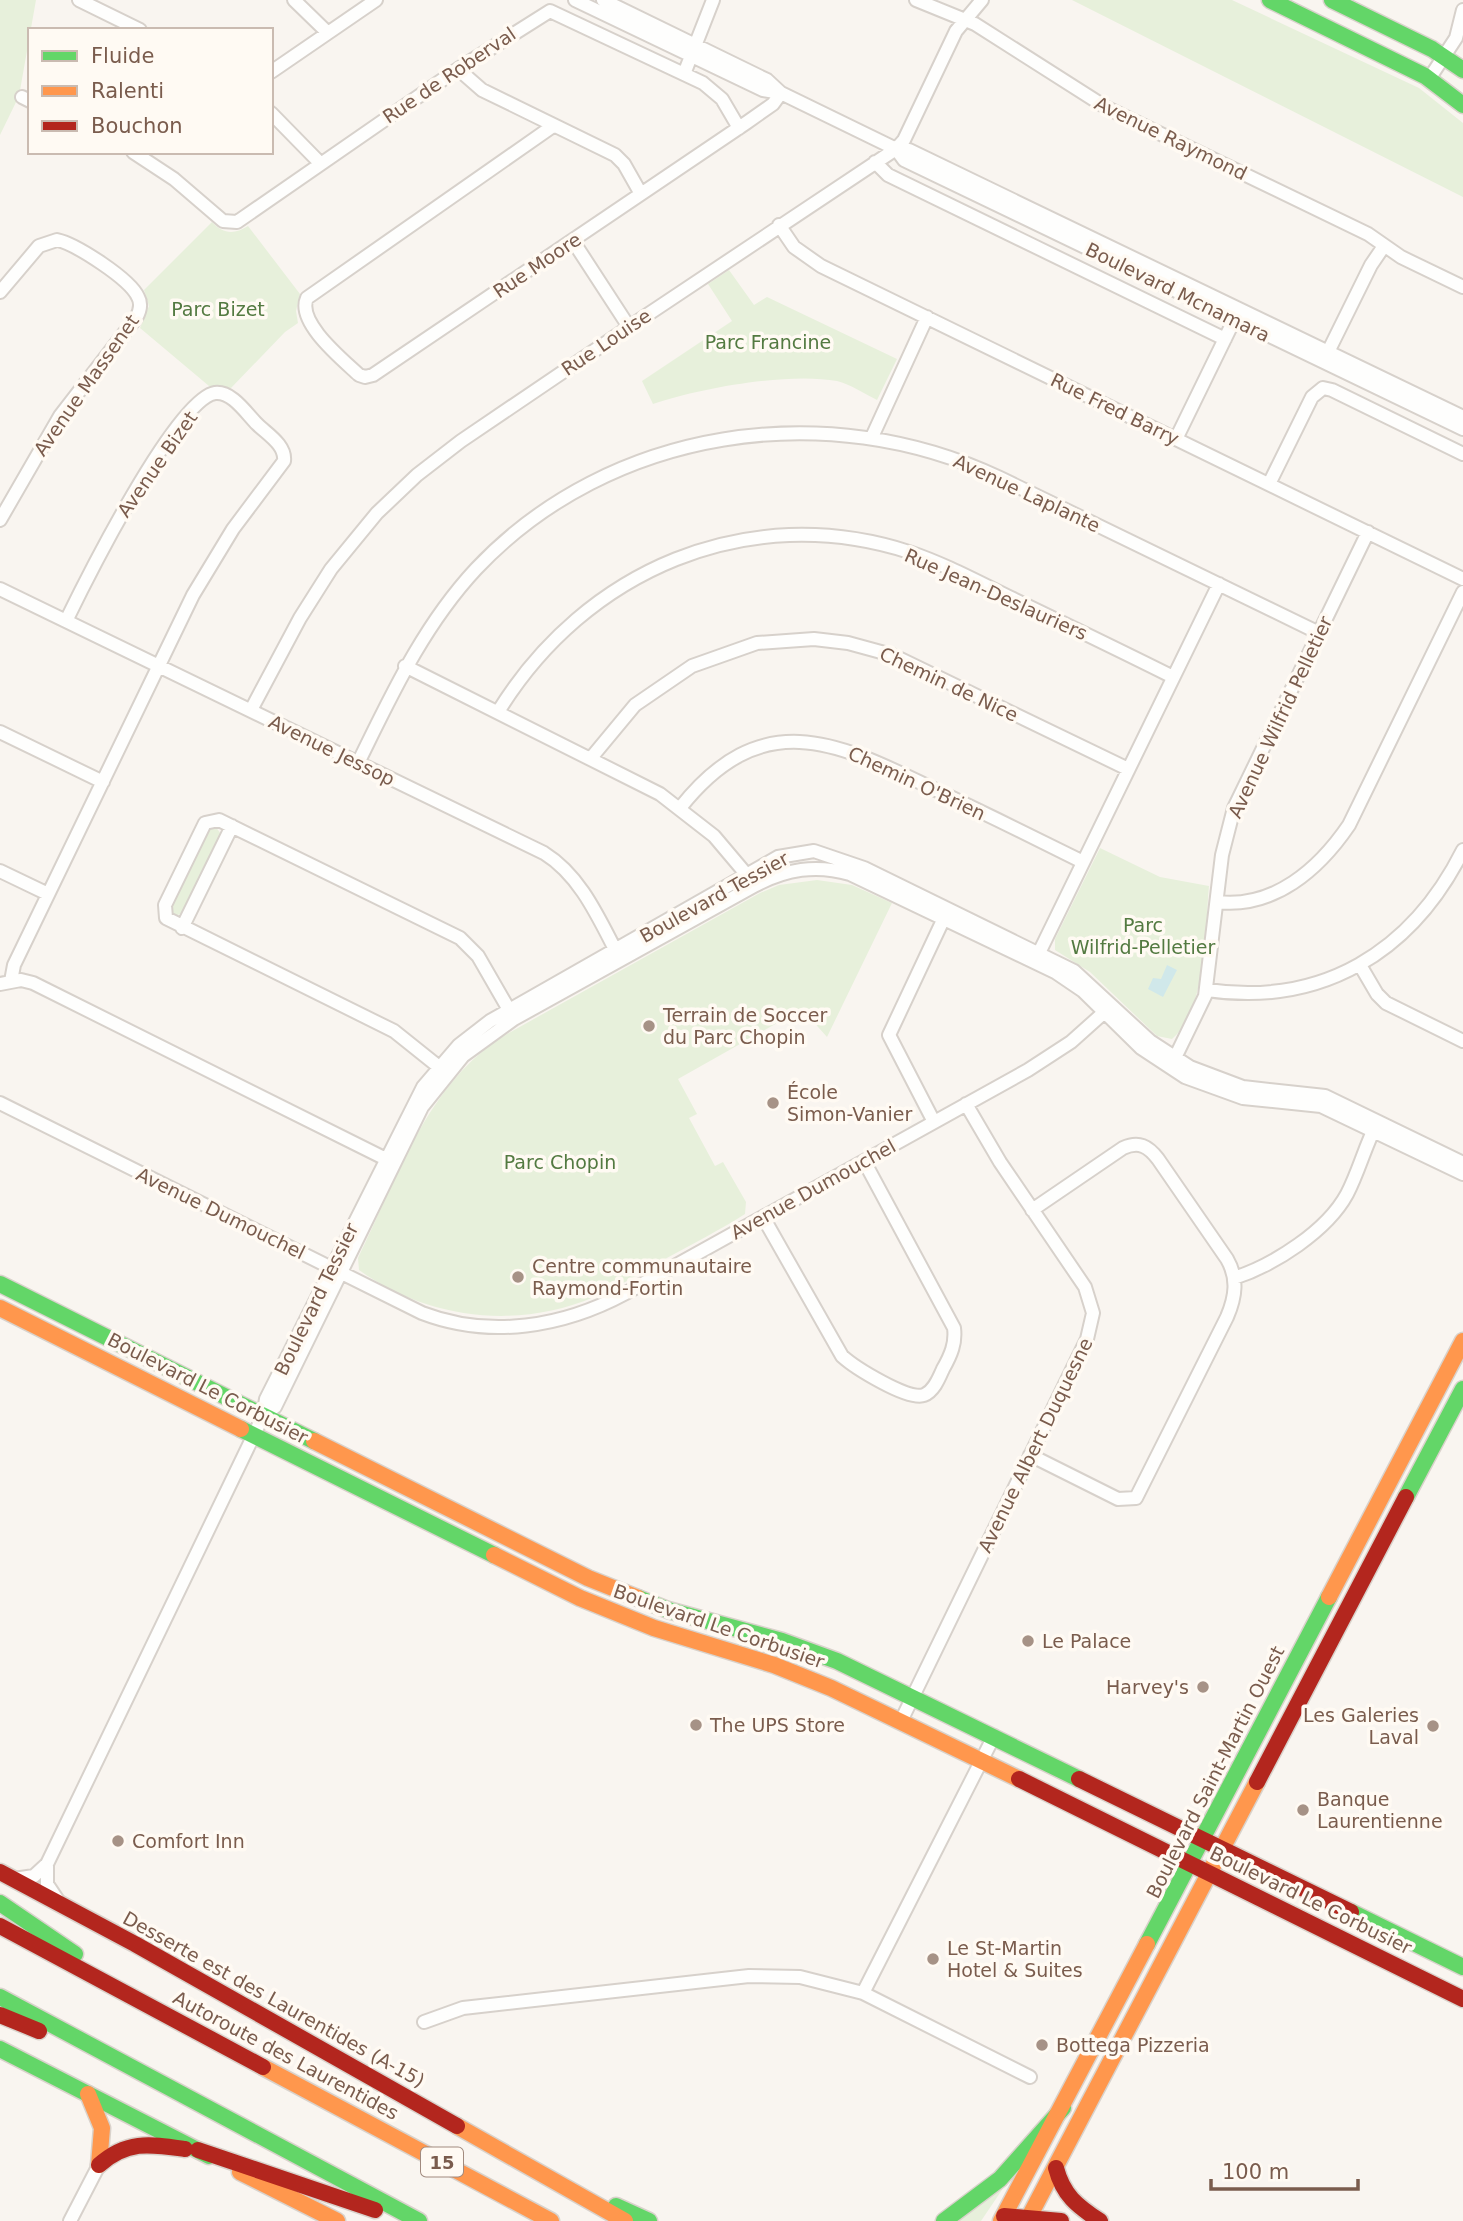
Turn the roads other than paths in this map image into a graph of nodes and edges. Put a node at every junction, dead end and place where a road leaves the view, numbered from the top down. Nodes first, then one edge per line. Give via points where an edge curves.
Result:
1 (79, 0) edge
2 (294, 0) edge
3 (376, 0) edge
4 (575, 0) edge
5 (603, 0) edge
6 (713, 0) edge
7 (916, 0) edge
8 (982, 0) edge
9 (1270, 0) edge
10 (1332, 0) edge
11 (1463, 10) edge
12 (963, 21) junction
13 (136, 28) edge
14 (328, 33) junction
15 (694, 51) junction
16 (1444, 56) junction
17 (458, 69) junction
18 (1463, 70) edge
19 (273, 71) edge
20 (684, 74) junction
21 (1429, 79) junction
22 (781, 93) junction
23 (1463, 105) edge
24 (273, 115) edge
25 (554, 126) junction
26 (738, 128) junction
27 (896, 149) junction
28 (136, 154) edge
29 (875, 162) junction
30 (320, 163) junction
31 (641, 194) junction
32 (779, 225) junction
33 (573, 241) junction
34 (1384, 246) junction
35 (1460, 283) edge
36 (0, 292) edge
37 (1237, 314) junction
38 (927, 317) junction
39 (629, 327) junction
40 (1225, 339) junction
41 (1328, 352) junction
42 (1463, 417) edge
43 (1463, 429) edge
44 (872, 437) junction
45 (1176, 439) junction
46 (1463, 454) edge
47 (1269, 484) junction
48 (0, 520) edge
49 (1368, 532) junction
50 (1463, 579) edge
51 (1219, 584) junction
52 (0, 589) edge
53 (1463, 592) edge
54 (66, 621) junction
55 (1319, 633) junction
56 (159, 664) junction
57 (405, 666) junction
58 (1173, 677) junction
59 (251, 710) junction
60 (498, 712) junction
61 (0, 732) edge
62 (591, 758) junction
63 (358, 763) junction
64 (1128, 769) junction
65 (103, 782) junction
66 (680, 808) junction
67 (232, 826) junction
68 (1463, 850) edge
69 (1083, 862) junction
70 (0, 871) edge
71 (752, 881) junction
72 (48, 894) junction
73 (1217, 902) junction
74 (944, 918) junction
75 (182, 928) junction
76 (618, 956) junction
77 (1037, 958) junction
78 (1360, 965) junction
79 (6, 983) edge
80 (1207, 990) junction
81 (1108, 1009) junction
82 (512, 1014) junction
83 (1463, 1041) edge
84 (1172, 1063) junction
85 (443, 1070) junction
86 (0, 1103) edge
87 (966, 1104) junction
88 (934, 1122) junction
89 (1375, 1126) junction
90 (389, 1161) junction
91 (864, 1161) junction
92 (1461, 1164) edge
93 (1032, 1210) junction
94 (763, 1217) junction
95 (336, 1270) junction
96 (1234, 1278) junction
97 (0, 1284) edge
98 (0, 1308) edge
99 (1463, 1341) edge
100 (1446, 1374) junction
101 (1463, 1383) edge
102 (1438, 1390) junction
103 (1461, 1397) edge
104 (263, 1416) junction
105 (254, 1436) junction
106 (1031, 1455) junction
107 (913, 1697) junction
108 (901, 1721) junction
109 (994, 1736) junction
110 (981, 1760) junction
111 (1203, 1839) junction
112 (1224, 1849) junction
113 (47, 1864) junction
114 (1191, 1864) junction
115 (1211, 1874) junction
116 (7, 1875) edge
117 (0, 1903) edge
118 (60, 1904) junction
119 (0, 1926) edge
120 (1463, 1967) edge
121 (863, 1993) junction
122 (0, 1997) edge
123 (136, 1998) junction
124 (1463, 1999) edge
125 (0, 2015) edge
126 (424, 2022) dead end
127 (0, 2049) edge
128 (141, 2072) junction
129 (1030, 2077) dead end
130 (88, 2094) junction
131 (1063, 2108) junction
132 (198, 2150) junction
133 (99, 2165) junction
134 (526, 2166) junction
135 (1056, 2168) junction
136 (1003, 2218) edge
137 (1028, 2219) edge
138 (70, 2221) edge
139 (337, 2221) edge
140 (407, 2221) edge
141 (419, 2221) edge
142 (551, 2221) edge
143 (625, 2221) edge
144 (649, 2221) edge
145 (944, 2221) edge
146 (1061, 2221) edge
147 (1100, 2221) edge

1 - 13 street
2 - 14 street
3 - 14 street
4 - 15 street, Boulevard Mcnamara
5 - 15 street, Boulevard Mcnamara
6 - 15 street
7 - 12 street, Avenue Raymond
8 - 12 street, Rue Louise
9 - 21 main road
10 - 16 main road
11 - 16 street via 1458,33
12 - 27 street, Rue Louise
12 - 34 street, Avenue Raymond via 977,25 1107,108 1368,234
14 - 19 street
15 - 20 street
15 - 22 street, Boulevard Mcnamara via 767,80
16 - 18 main road
16 - 21 street
17 - 20 street, Rue de Roberval via 550,11
17 - 25 street via 477,88
17 - 30 street, Rue de Roberval
20 - 26 street, Rue de Roberval via 718,95
21 - 23 main road
22 - 26 street, Rue Moore via 770,107
22 - 27 street, Boulevard Mcnamara
24 - 30 street
25 - 31 street via 618,158
25 - 33 street, Rue Moore via 315,291 304,310 312,326 356,373 368,377
26 - 31 street, Rue Moore
27 - 29 street, Rue Louise
27 - 37 street, Boulevard Mcnamara via 904,160
28 - 30 street, Rue de Roberval via 223,221 232,223
29 - 32 street, Rue Louise
29 - 40 street via 888,175
31 - 33 street, Rue Moore
32 - 38 street, Rue Fred Barry via 794,247 813,262
32 - 39 street, Rue Louise
33 - 39 street
34 - 35 street, Avenue Raymond
34 - 41 street
36 - 48 street, Avenue Massenet via 39,246 57,240 123,280 136,292 140,304 133,323 60,416
37 - 40 street
37 - 41 street, Boulevard Mcnamara
37 - 43 street, Boulevard Mcnamara
38 - 44 street
38 - 45 street, Rue Fred Barry
39 - 59 street, Rue Louise via 454,446 384,506 318,588
40 - 45 street
41 - 42 street, Boulevard Mcnamara
44 - 51 street, Avenue Laplante via 978,468
44 - 57 street, Avenue Laplante via 801,432 738,436 684,448 614,472 545,511 487,559 433,622
45 - 47 street, Rue Fred Barry
46 - 47 street via 1332,390 1320,389
47 - 49 street, Rue Fred Barry
49 - 50 street, Rue Fred Barry
49 - 55 street, Avenue Wilfrid Pelletier
51 - 55 street, Avenue Laplante
51 - 58 street
52 - 54 street, Avenue Jessop
53 - 73 street via 1349,825 1333,848 1306,874 1274,892 1244,902
54 - 56 street, Avenue Jessop
54 - 56 street, Avenue Bizet via 112,529 157,457 204,398 227,395 282,448 284,461 214,558
55 - 73 street, Avenue Wilfrid Pelletier via 1234,808
56 - 59 street, Avenue Jessop
56 - 65 street
57 - 60 street
57 - 63 street, Avenue Laplante
58 - 60 street, Rue Jean-Deslauriers via 922,557 855,539 774,536 695,552 621,586 549,643
58 - 64 street
59 - 63 street, Avenue Jessop
60 - 62 street
61 - 65 street
62 - 64 street, Chemin de Nice via 635,705 692,666 757,643 814,639 892,655
62 - 66 street
63 - 76 street, Avenue Jessop via 556,861 578,884
64 - 69 street
65 - 72 street
66 - 69 street, Chemin O'Brien via 714,772 744,754 778,744 823,743 866,756
66 - 71 street via 720,843
67 - 75 street
67 - 75 street via 214,819 205,823 165,905 166,918
67 - 82 street via 460,938 478,956
68 - 78 street via 1423,914
69 - 77 street
70 - 72 street
71 - 74 street, Boulevard Tessier via 794,870 840,871
71 - 76 street, Boulevard Tessier
71 - 77 street, Boulevard Tessier via 790,853 827,854 864,868
72 - 79 street
73 - 80 street, Avenue Wilfrid Pelletier
74 - 77 street, Boulevard Tessier
74 - 88 street via 889,1035
75 - 85 street via 387,1027
76 - 82 street, Boulevard Tessier
77 - 81 street, Boulevard Tessier
78 - 80 street via 1294,989
78 - 83 street via 1386,1003
79 - 90 street via 33,983
80 - 84 street, Avenue Wilfrid Pelletier
81 - 84 street, Boulevard Tessier
81 - 87 street, Avenue Dumouchel via 1059,1050
82 - 85 street, Boulevard Tessier via 474,1032
84 - 89 street, Boulevard Tessier via 1224,1093 1315,1105
85 - 90 street, Boulevard Tessier
86 - 95 street, Avenue Dumouchel
87 - 88 street, Avenue Dumouchel
87 - 93 street, Avenue Albert Duquesne
88 - 91 street, Avenue Dumouchel
89 - 92 street, Boulevard Tessier
89 - 96 street via 1349,1191 1326,1223
90 - 95 street, Boulevard Tessier
91 - 94 street, Avenue Dumouchel
91 - 94 street via 954,1328 954,1347 927,1393 903,1392 842,1356
93 - 96 street via 1120,1150 1141,1144 1158,1159 1227,1259
93 - 106 street, Avenue Albert Duquesne via 1086,1287 1093,1313 1087,1339
94 - 95 street, Avenue Dumouchel via 602,1306 528,1325 486,1327 439,1319
95 - 104 street, Boulevard Tessier via 275,1408
96 - 106 street via 1227,1317 1139,1496 1118,1499
97 - 104 main road, Boulevard Le Corbusier
98 - 105 main road, Boulevard Le Corbusier
99 - 100 main road, Boulevard Saint-Martin Ouest
100 - 101 main road
100 - 102 main road, Boulevard Saint-Martin Ouest
102 - 103 main road
102 - 111 main road, Boulevard Saint-Martin Ouest
103 - 112 main road
104 - 105 street, Boulevard Tessier
104 - 107 main road, Boulevard Le Corbusier via 588,1578 692,1618 802,1647
105 - 108 main road, Boulevard Le Corbusier via 603,1608 797,1673
105 - 113 street, Boulevard Tessier
106 - 107 street, Avenue Albert Duquesne
107 - 108 street, Avenue Albert Duquesne
107 - 109 main road, Boulevard Le Corbusier
108 - 110 main road, Boulevard Le Corbusier
109 - 110 street
109 - 111 main road, Boulevard Le Corbusier
110 - 114 main road, Boulevard Le Corbusier
110 - 121 street
111 - 112 main road, Boulevard Le Corbusier
111 - 114 main road, Boulevard Saint-Martin Ouest
112 - 115 main road
112 - 120 main road, Boulevard Le Corbusier
113 - 116 street via 34,1876
113 - 118 street via 47,1884
114 - 115 main road, Boulevard Le Corbusier
114 - 131 main road, Boulevard Saint-Martin Ouest
115 - 124 main road, Boulevard Le Corbusier
115 - 135 main road
116 - 118 main road, Desserte est des Laurentides (A-15)
117 - 123 main road
118 - 134 main road, Desserte est des Laurentides (A-15)
119 - 123 main road, Autoroute des Laurentides / 15
121 - 126 street via 800,1977 749,1976 463,2008
121 - 129 street
122 - 128 main road
123 - 142 main road, Autoroute des Laurentides / 15
125 - 128 main road
127 - 130 main road
128 - 141 main road
130 - 132 main road
130 - 133 main road via 102,2128
131 - 136 main road, Boulevard Saint-Martin Ouest
131 - 145 main road via 1000,2179
132 - 133 main road via 131,2143 113,2151
132 - 139 main road
132 - 140 main road
133 - 138 street
134 - 143 main road
134 - 144 main road
135 - 137 main road
135 - 147 main road via 1067,2198
136 - 137 main road
137 - 146 main road

